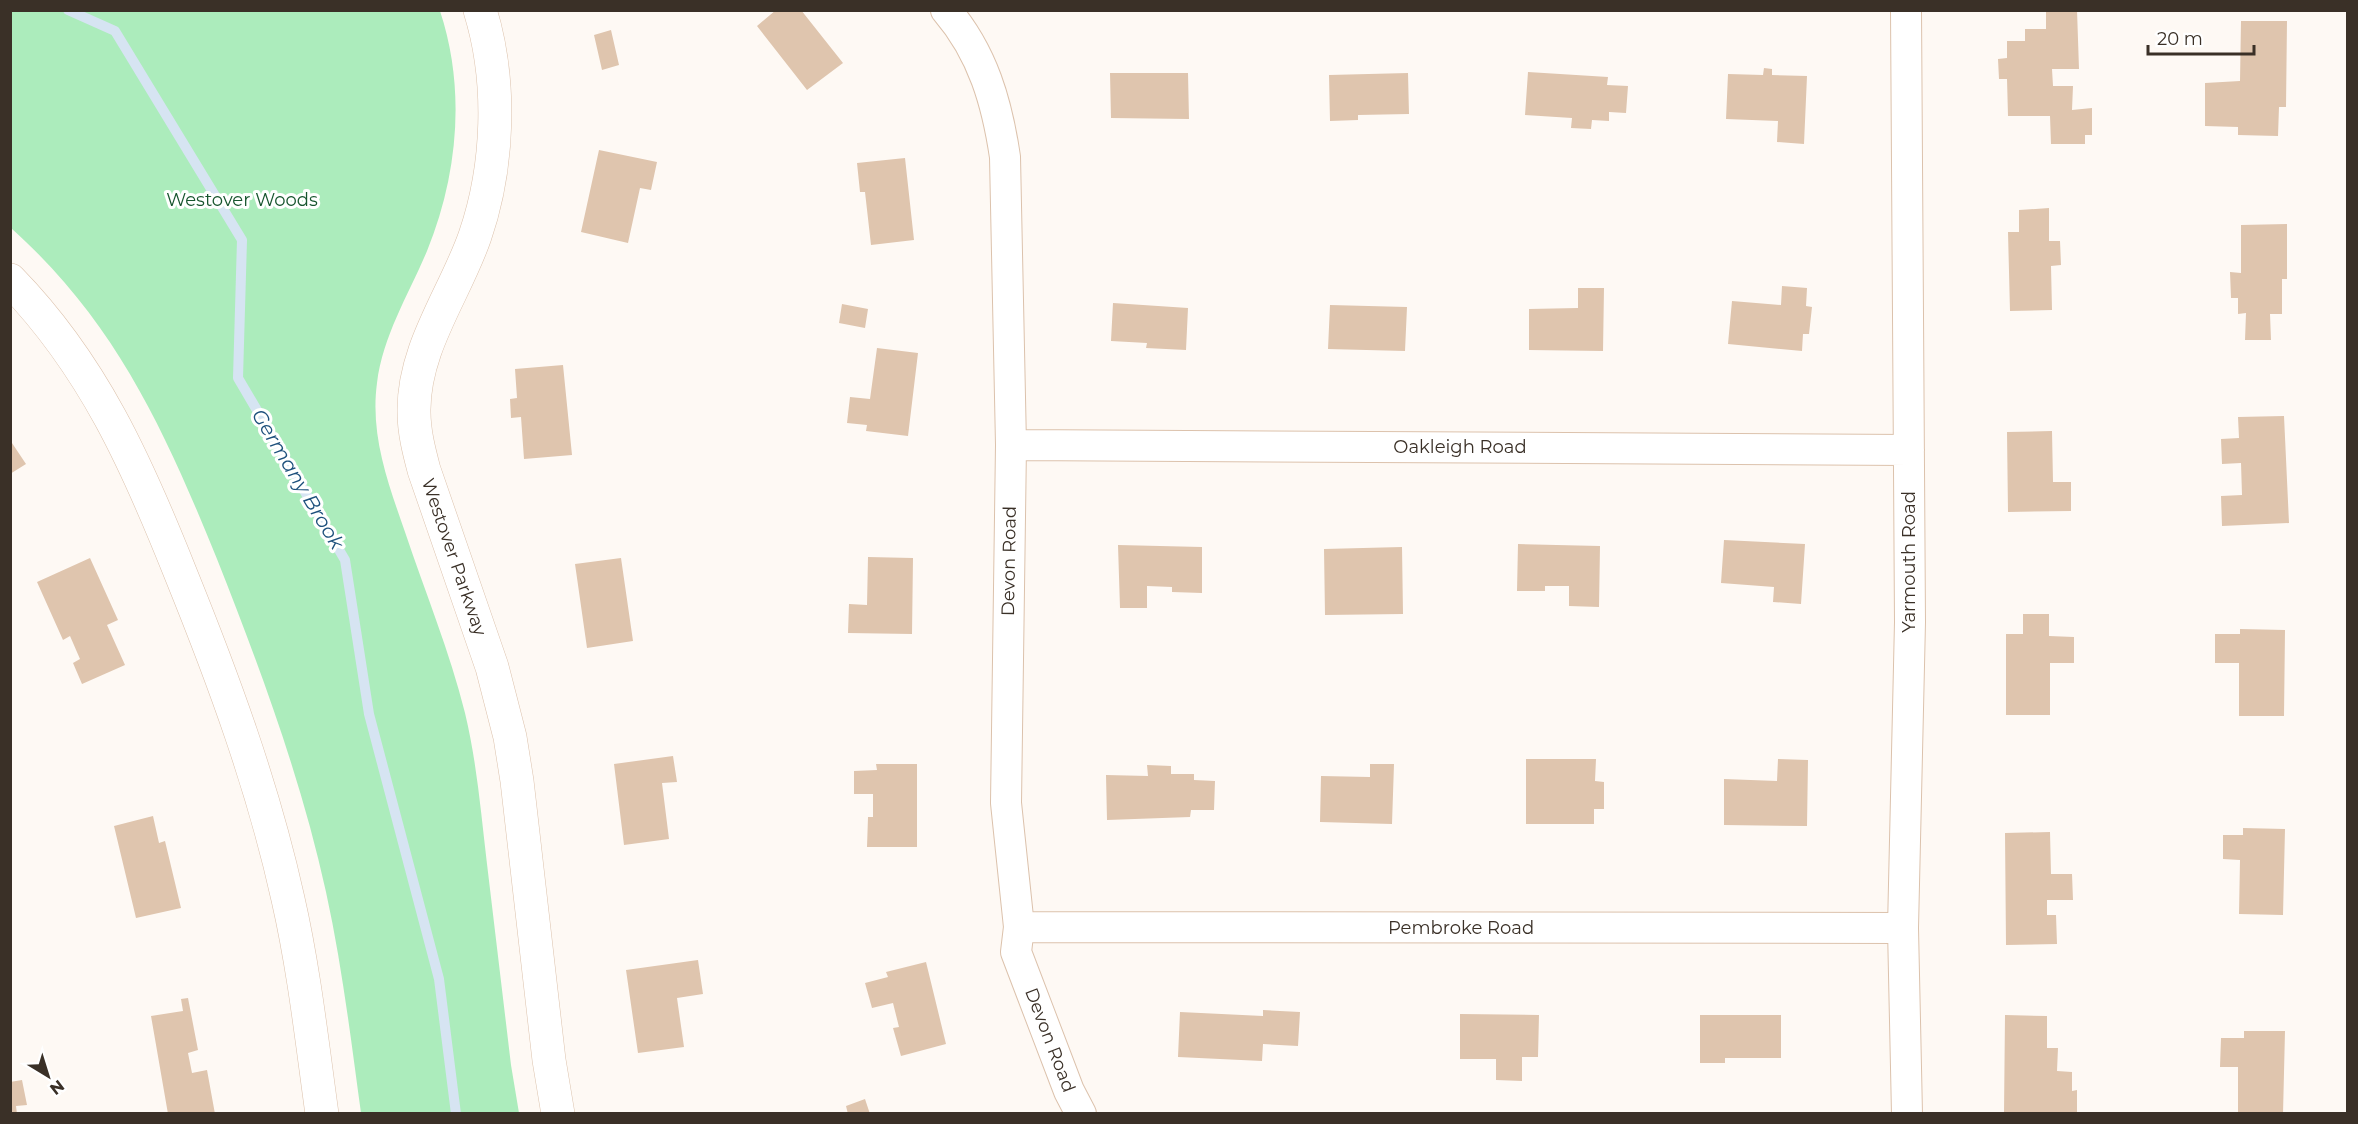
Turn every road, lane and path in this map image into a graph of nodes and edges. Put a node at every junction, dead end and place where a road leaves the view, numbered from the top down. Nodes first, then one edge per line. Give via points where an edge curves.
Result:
1 (480, 10) edge
2 (1906, 10) edge
3 (959, 14) edge
4 (10, 280) edge
5 (1011, 445) junction
6 (1909, 450) junction
7 (1019, 927) junction
8 (1903, 928) junction
9 (322, 1113) edge
10 (558, 1113) edge
11 (1081, 1113) edge
12 (1907, 1113) edge

1 - 10 street, Westover Parkway via 492,62 490,166 475,235 421,363 414,412 424,470 492,667 510,737
2 - 6 street, Yarmouth Road
3 - 5 street, Devon Road via 987,78 1000,119 1005,157
4 - 9 street via 63,341 112,419 147,490 207,638 242,736 288,899
5 - 6 street, Oakleigh Road
5 - 7 street, Devon Road via 1006,803
6 - 8 street, Yarmouth Road via 1910,622
7 - 8 street, Pembroke Road
7 - 11 street, Devon Road via 1016,952
8 - 12 street, Yarmouth Road

